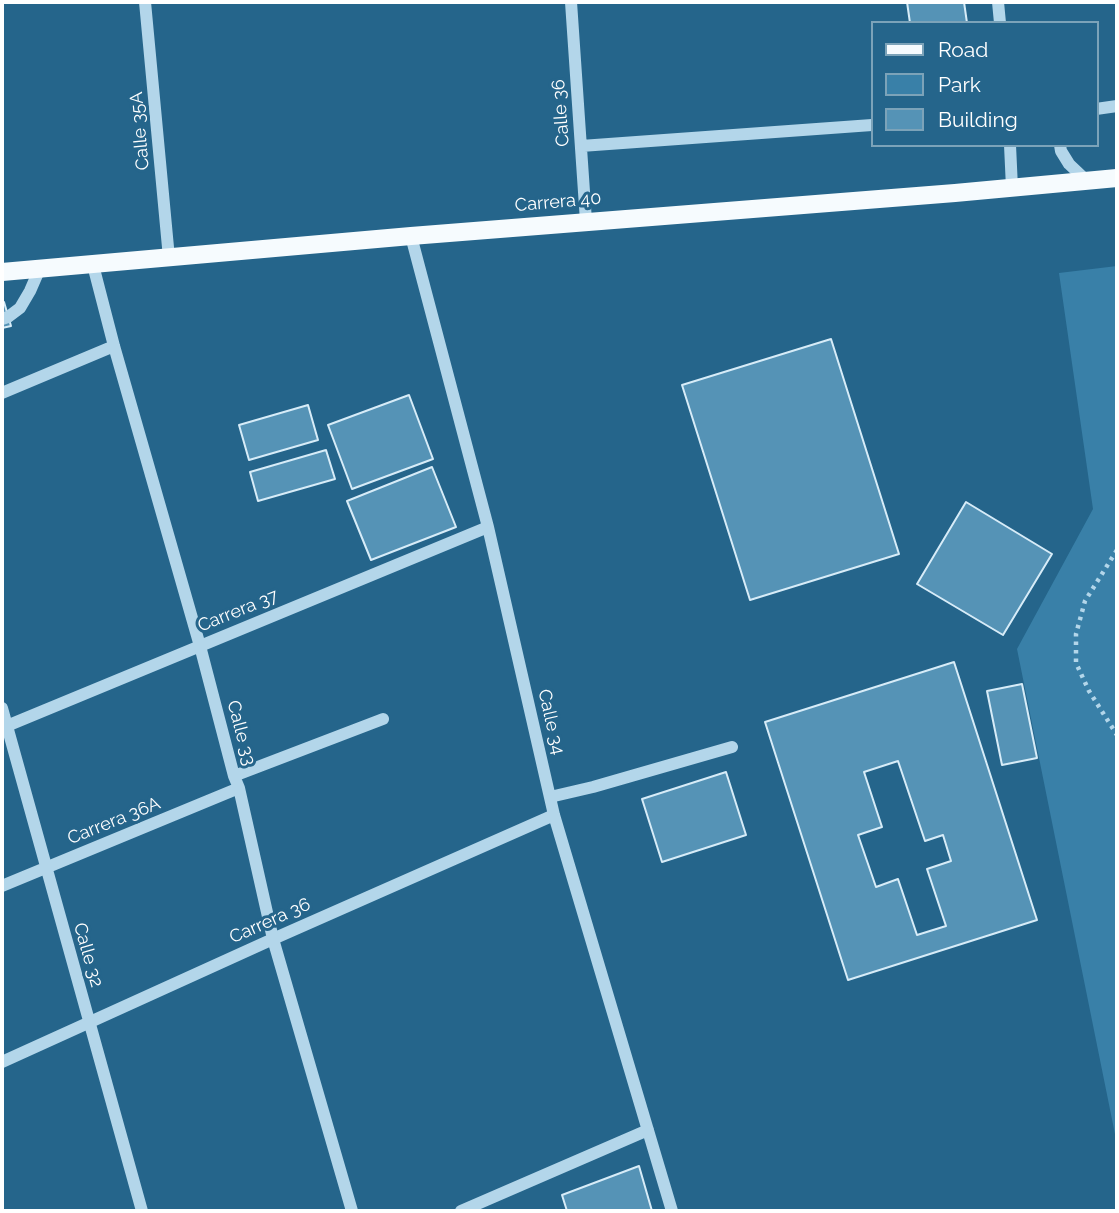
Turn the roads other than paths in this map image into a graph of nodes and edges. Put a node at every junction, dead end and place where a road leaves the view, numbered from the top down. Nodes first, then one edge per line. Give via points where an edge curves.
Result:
1 (145, 2) edge
2 (571, 2) edge
3 (998, 2) edge
4 (1000, 21) edge
5 (1117, 106) edge
6 (1098, 109) edge
7 (870, 125) edge
8 (581, 145) junction
9 (1010, 147) edge
10 (1060, 147) edge
11 (1117, 178) edge
12 (1088, 182) junction
13 (1013, 188) junction
14 (586, 221) junction
15 (411, 236) junction
16 (169, 258) junction
17 (93, 265) junction
18 (40, 268) junction
19 (2, 272) edge
20 (2, 319) edge
21 (114, 345) junction
22 (2, 393) edge
23 (488, 527) junction
24 (200, 646) junction
25 (2, 708) edge
26 (383, 719) dead end
27 (4, 727) edge
28 (732, 747) dead end
29 (236, 782) junction
30 (550, 797) junction
31 (554, 815) junction
32 (46, 867) junction
33 (2, 886) edge
34 (273, 939) junction
35 (89, 1023) junction
36 (2, 1062) edge
37 (648, 1130) junction
38 (142, 1211) edge
39 (352, 1211) edge
40 (461, 1211) edge
41 (672, 1211) edge

1 - 16 street, Calle 35A
2 - 8 street, Calle 36
3 - 4 street
5 - 6 street
7 - 8 street
8 - 14 street, Calle 36
9 - 13 street
10 - 12 street via 1069,164
11 - 12 main road, Carrera 40
12 - 13 main road, Carrera 40
13 - 14 main road, Carrera 40
14 - 15 main road, Carrera 40
15 - 16 main road, Carrera 40
15 - 23 street, Calle 34
16 - 17 main road, Carrera 40
17 - 18 main road, Carrera 40
17 - 21 street, Calle 33
18 - 19 main road, Carrera 40
18 - 20 street via 20,308
21 - 22 street
21 - 24 street, Calle 33
23 - 24 street, Carrera 37
23 - 30 street, Calle 34
24 - 27 street, Carrera 37
24 - 29 street, Calle 33
25 - 27 street, Calle 32
26 - 29 street, Carrera 36A
27 - 32 street, Calle 32
28 - 30 street
29 - 32 street, Carrera 36A
29 - 34 street, Calle 33
30 - 31 street, Calle 34
31 - 34 street, Carrera 36
31 - 37 street, Calle 34
32 - 33 street, Carrera 36A
32 - 35 street, Calle 32
34 - 35 street, Carrera 36
34 - 39 street, Calle 33
35 - 36 street, Carrera 36
35 - 38 street, Calle 32
37 - 40 street
37 - 41 street, Calle 34

